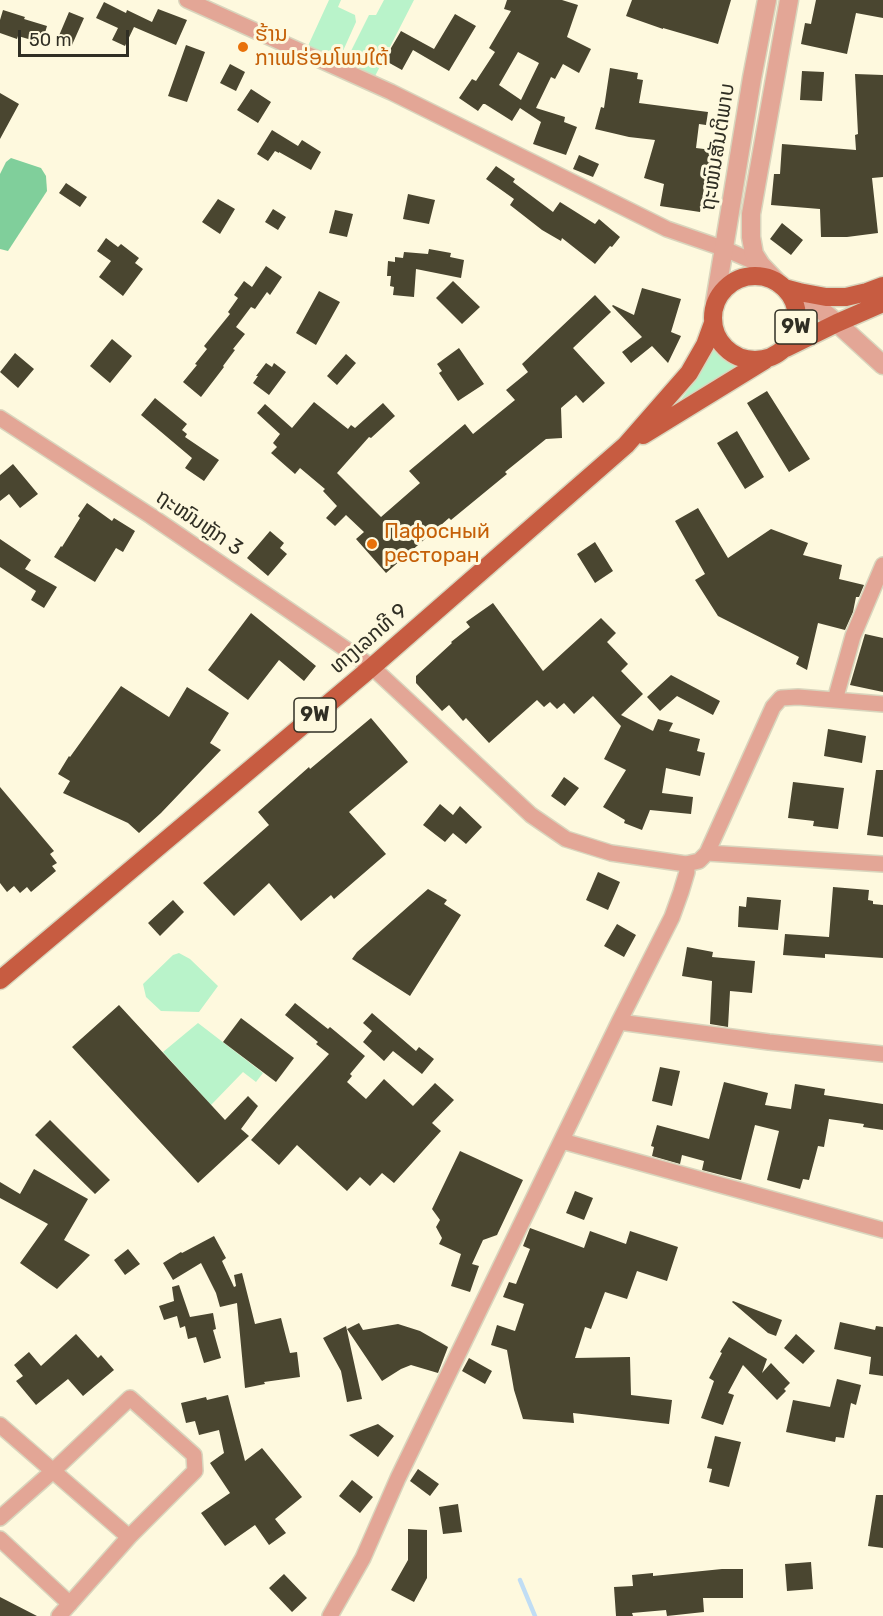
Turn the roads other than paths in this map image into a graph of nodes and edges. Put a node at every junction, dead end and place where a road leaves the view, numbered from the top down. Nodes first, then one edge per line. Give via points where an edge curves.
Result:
1 (187, 0) edge
2 (767, 0) edge
3 (789, 0) edge
4 (725, 249) junction
5 (761, 266) junction
6 (883, 286) edge
7 (787, 288) junction
8 (715, 302) junction
9 (883, 303) edge
10 (713, 323) junction
11 (837, 323) junction
12 (773, 356) junction
13 (883, 366) edge
14 (0, 418) edge
15 (626, 445) junction
16 (883, 565) edge
17 (372, 667) junction
18 (835, 700) junction
19 (883, 704) edge
20 (707, 854) junction
21 (686, 864) junction
22 (883, 864) edge
23 (0, 980) edge
24 (619, 1022) junction
25 (883, 1054) edge
26 (562, 1141) junction
27 (883, 1230) edge
28 (0, 1425) edge
29 (53, 1471) junction
30 (0, 1518) edge
31 (129, 1537) junction
32 (0, 1539) edge
33 (70, 1604) junction
34 (59, 1616) edge
35 (330, 1616) edge

1 - 4 street via 391,92 667,229
2 - 4 street, ຖະໜົນສັນຕິພາບ
3 - 5 street, ຖະໜົນສັນຕິພາບ via 751,214 754,254
4 - 5 street
4 - 8 street, ຖະໜົນສັນຕິພາບ
5 - 7 street, ຖະໜົນສັນຕິພາບ
6 - 7 main road, 9W via 846,297 825,297
7 - 8 main road, 9W via 772,279 742,278 723,290
7 - 11 street, ຖະໜົນສັນຕິພາບ
7 - 12 main road, ທາງເລກທີ 9 / 9W via 797,323 788,344
8 - 10 main road, ທາງເລກທີ 9 / 9W
9 - 11 main road, ທາງເລກທີ 9 / 9W
10 - 12 main road, 9W via 721,344 733,354 755,360
10 - 15 main road, ທາງເລກທີ 9 / 9W via 689,374
11 - 12 main road, ທາງເລກທີ 9 / 9W
11 - 13 street, ຖະໜົນສັນຕິພາບ
12 - 15 main road, ທາງເລກທີ 9 / 9W
14 - 17 street, ຖະໜົນຫຼັກ 3
15 - 17 main road, ທາງເລກທີ 9 / 9W
16 - 18 street via 853,636
17 - 21 street, ຖະໜົນຫຼັກ 3 via 531,815 566,839 611,853
17 - 23 main road, ທາງເລກທີ 9 / 9W
18 - 19 street
18 - 20 street via 781,698 773,707
20 - 21 street
20 - 22 street
21 - 24 street via 687,872 672,917
24 - 25 street
24 - 26 street
26 - 27 street
26 - 35 street via 363,1558
28 - 29 street
29 - 30 street
29 - 31 street
29 - 31 street via 130,1398 194,1455 195,1471
31 - 33 street
32 - 33 street
33 - 34 street

